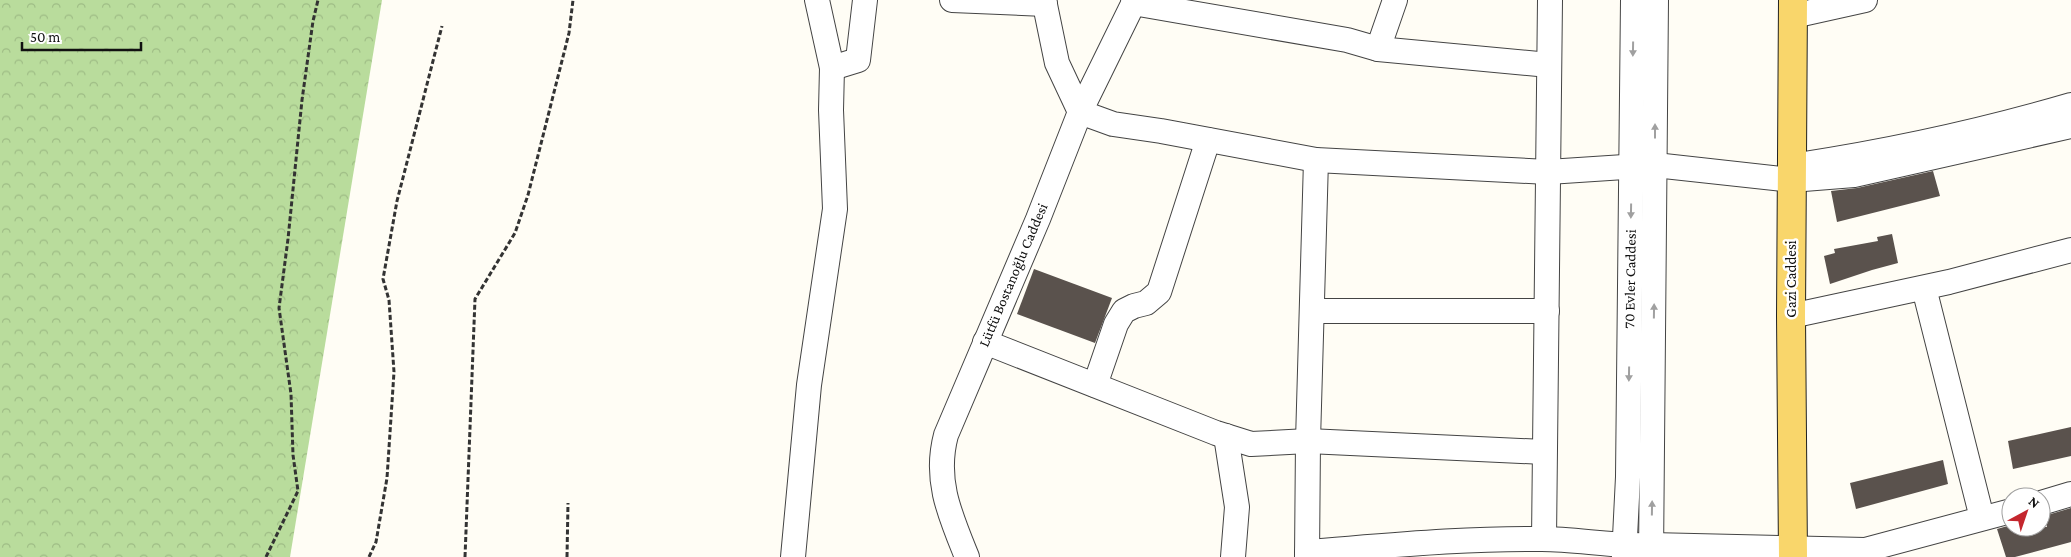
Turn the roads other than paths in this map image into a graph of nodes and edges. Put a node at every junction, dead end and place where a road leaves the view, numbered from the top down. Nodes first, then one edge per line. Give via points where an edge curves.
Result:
1 (817, 0) edge
2 (866, 0) edge
3 (952, 0) edge
4 (1395, 0) edge
5 (1550, 0) edge
6 (1633, 0) edge
7 (1656, 0) edge
8 (1865, 0) edge
9 (1045, 2) edge
10 (1134, 2) edge
11 (1793, 8) edge
12 (1378, 49) junction
13 (1549, 65) junction
14 (832, 68) junction
15 (2071, 105) edge
16 (1080, 112) junction
17 (2071, 126) edge
18 (1208, 140) junction
19 (1316, 160) junction
20 (1655, 165) junction
21 (1631, 168) junction
22 (1548, 172) junction
23 (1791, 173) junction
24 (2071, 250) edge
25 (1924, 288) junction
26 (1312, 311) junction
27 (1547, 311) junction
28 (1791, 316) junction
29 (985, 342) junction
30 (1095, 385) junction
31 (1226, 436) junction
32 (1308, 441) junction
33 (1544, 452) junction
34 (2071, 494) edge
35 (2051, 499) edge
36 (2001, 513) edge
37 (1982, 518) junction
38 (1544, 539) junction
39 (1452, 549) edge
40 (1651, 551) edge
41 (1624, 552) edge
42 (1794, 553) edge
43 (1307, 554) edge
44 (793, 557) edge
45 (967, 557) edge
46 (1234, 557) edge

1 - 14 street
2 - 14 street via 858,60
3 - 9 street
4 - 12 street
5 - 13 street
6 -> 21 street, 70 Evler Caddesi
20 -> 7 street, 70 Evler Caddesi
8 - 11 street
9 - 16 street via 1057,63
10 - 12 street via 1347,40
10 - 16 street, Lütfü Bostanoğlu Caddesi
11 - 23 main road, Gazi Caddesi
12 - 13 street
13 - 22 street
14 - 44 street via 835,209 809,385
15 - 23 street
16 - 18 street via 1113,124
16 - 29 street, Lütfü Bostanoğlu Caddesi
17 - 23 street via 1854,175
18 - 19 street
18 - 30 street via 1159,292 1146,303 1124,312 1116,324
19 - 22 street
19 - 26 street
20 - 21 street
20 - 23 street
40 -> 20 street, 70 Evler Caddesi
21 - 22 street
21 -> 41 street, 70 Evler Caddesi via 1628,477
22 - 27 street
23 - 28 main road, Gazi Caddesi
24 - 25 street
25 - 28 street
25 - 37 street
26 - 27 street
26 - 32 street
27 - 33 street
28 - 42 main road, Gazi Caddesi
29 - 30 street
29 - 45 street, Lütfü Bostanoğlu Caddesi via 941,453 944,490
30 - 31 street
31 - 32 street via 1251,444
31 - 46 street via 1237,507
32 - 33 street
32 - 43 street
33 - 38 street
34 - 35 street
36 - 37 street
37 - 42 street via 1865,550
38 - 39 street
38 - 41 street
39 - 43 street
40 - 41 street
40 - 42 street

